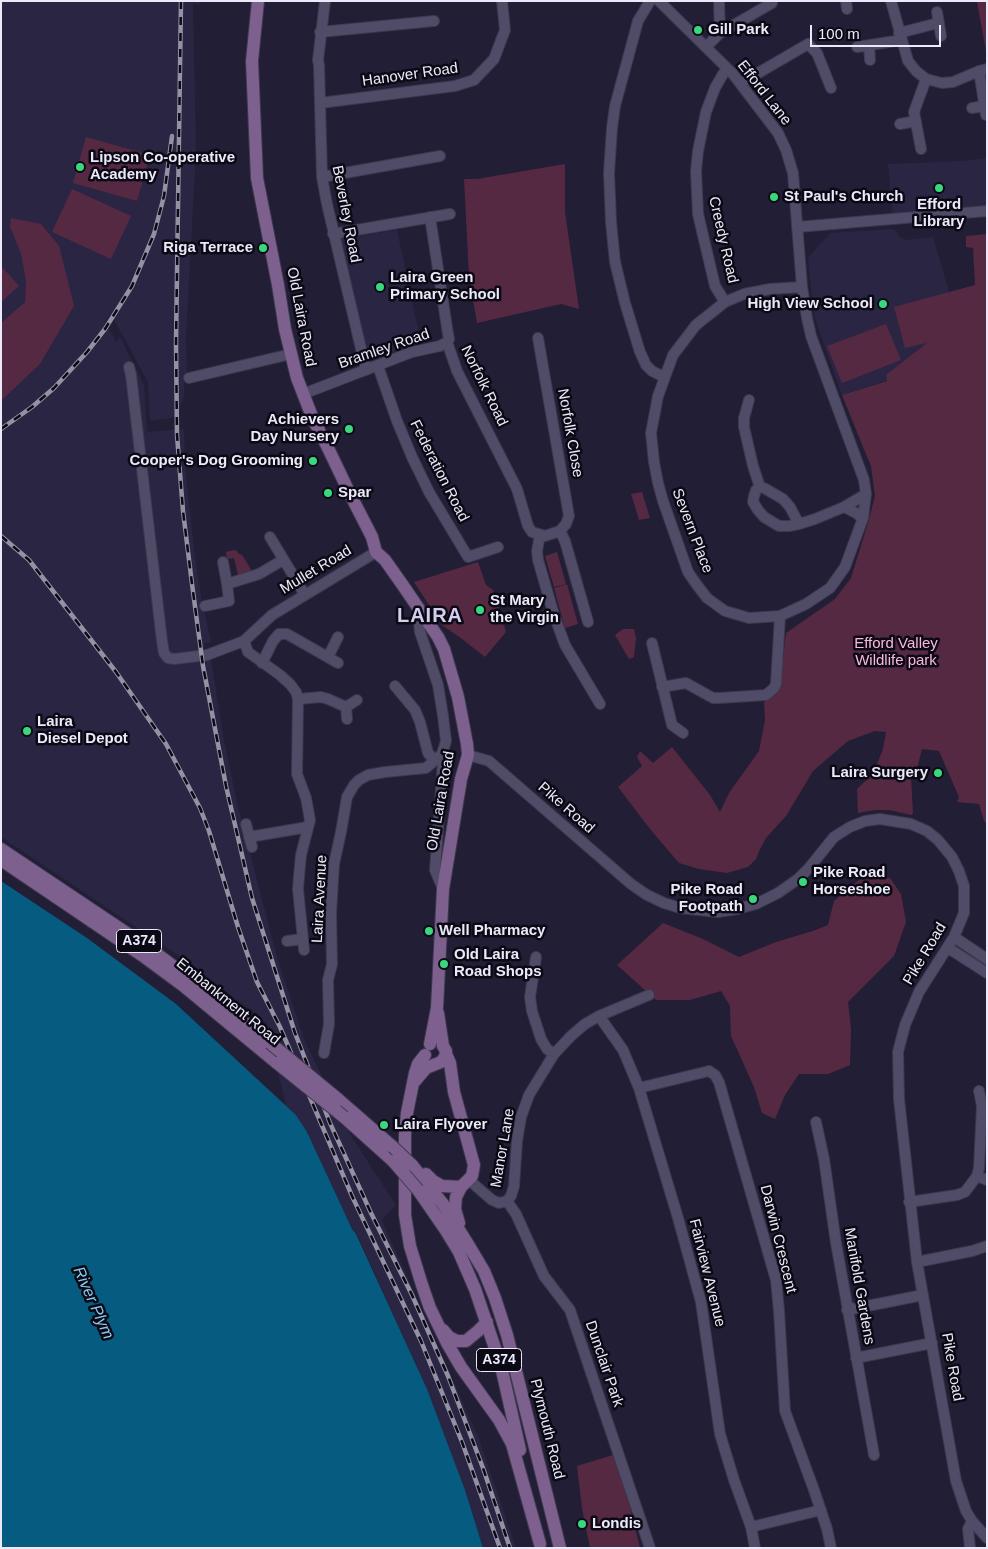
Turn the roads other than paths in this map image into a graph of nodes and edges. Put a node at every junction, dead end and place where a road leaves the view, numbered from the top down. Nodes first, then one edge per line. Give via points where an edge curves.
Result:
1 (258, 1) edge
2 (325, 1) edge
3 (502, 1) edge
4 (650, 1) edge
5 (659, 1) edge
6 (718, 1) edge
7 (891, 1) edge
8 (772, 3) dead end
9 (937, 12) dead end
10 (434, 21) dead end
11 (938, 23) junction
12 (320, 32) junction
13 (720, 33) junction
14 (901, 36) junction
15 (941, 36) dead end
16 (869, 45) junction
17 (706, 47) junction
18 (857, 47) dead end
19 (870, 60) dead end
20 (728, 68) junction
21 (983, 70) edge
22 (926, 79) junction
23 (741, 84) junction
24 (831, 88) dead end
25 (320, 102) junction
26 (972, 108) dead end
27 (985, 110) edge
28 (916, 121) junction
29 (900, 124) dead end
30 (921, 149) dead end
31 (440, 156) dead end
32 (322, 177) junction
33 (987, 211) edge
34 (450, 214) dead end
35 (430, 217) junction
36 (797, 227) junction
37 (334, 234) junction
38 (802, 287) junction
39 (725, 302) junction
40 (538, 338) dead end
41 (447, 342) junction
42 (291, 354) junction
43 (378, 366) junction
44 (129, 367) dead end
45 (366, 370) junction
46 (664, 377) junction
47 (189, 378) dead end
48 (303, 394) junction
49 (749, 400) dead end
50 (760, 487) junction
51 (866, 494) junction
52 (844, 507) junction
53 (863, 518) junction
54 (799, 524) junction
55 (560, 531) junction
56 (540, 535) junction
57 (270, 537) dead end
58 (498, 547) dead end
59 (376, 552) junction
60 (283, 560) junction
61 (223, 562) dead end
62 (227, 584) junction
63 (305, 595) junction
64 (205, 606) dead end
65 (418, 609) junction
66 (780, 616) junction
67 (588, 622) dead end
68 (338, 637) dead end
69 (244, 641) junction
70 (652, 644) dead end
71 (328, 657) junction
72 (262, 663) junction
73 (338, 663) dead end
74 (396, 686) dead end
75 (662, 686) junction
76 (298, 699) junction
77 (357, 700) dead end
78 (600, 704) dead end
79 (346, 707) junction
80 (346, 719) dead end
81 (683, 734) dead end
82 (468, 755) junction
83 (438, 757) junction
84 (246, 824) dead end
85 (308, 827) junction
86 (1, 849) edge
87 (1, 860) edge
88 (443, 889) junction
89 (954, 937) junction
90 (287, 941) dead end
91 (948, 948) junction
92 (536, 957) dead end
93 (987, 959) edge
94 (987, 973) edge
95 (649, 995) dead end
96 (599, 1016) junction
97 (324, 1053) dead end
98 (436, 1054) junction
99 (554, 1054) junction
100 (639, 1088) junction
101 (979, 1091) dead end
102 (984, 1105) edge
103 (816, 1122) dead end
104 (413, 1165) junction
105 (982, 1178) edge
106 (465, 1183) junction
107 (418, 1190) joint
108 (507, 1201) junction
109 (909, 1202) junction
110 (469, 1246) junction
111 (987, 1246) edge
112 (917, 1262) junction
113 (923, 1295) junction
114 (848, 1310) junction
115 (487, 1322) junction
116 (439, 1327) junction
117 (932, 1343) junction
118 (856, 1358) junction
119 (874, 1455) dead end
120 (821, 1510) junction
121 (972, 1521) junction
122 (751, 1527) junction
123 (987, 1538) edge
124 (541, 1546) edge
125 (560, 1548) edge
126 (650, 1548) edge
127 (754, 1548) edge
128 (831, 1548) edge
129 (970, 1548) edge

1 - 42 main road, Old Laira Road via 252,61 256,178
2 - 12 street, Beverley Road
3 - 25 street, Hanover Road via 505,30 494,59 474,80 455,86
4 - 46 street via 638,21 622,80 612,128 609,174 615,262 625,303 646,365
5 - 17 street, Efford Lane
6 - 13 street
7 - 14 street
8 - 13 street
9 - 11 street
10 - 12 street
11 - 14 street
11 - 15 street
12 - 25 street, Beverley Road
13 - 17 street
14 - 16 street
14 - 22 street via 908,61
16 - 18 street
16 - 19 street
17 - 20 street, Efford Lane
20 - 23 street, Efford Lane
20 - 39 street, Creedy Road via 715,88 706,112 696,171 698,214 715,286
21 - 22 street via 953,82
21 - 27 street
22 - 28 street via 914,112
23 - 24 street via 808,44 816,52
23 - 36 street, Efford Lane via 778,132 786,150 793,174
25 - 32 street, Beverley Road
26 - 27 street
28 - 29 street
28 - 30 street
31 - 32 street
32 - 37 street, Beverley Road
33 - 36 street
34 - 35 street
35 - 37 street
35 - 41 street, Norfolk Road
36 - 38 street, Severn Place
37 - 45 street, Beverley Road
38 - 39 street, Severn Place via 758,291
38 - 51 street, Severn Place via 811,336 859,464
39 - 46 street, Severn Place via 696,325 673,355
40 - 55 street, Norfolk Close via 569,516
41 - 43 street, Bramley Road
41 - 56 street, Norfolk Road via 457,371 517,489 528,526
42 - 47 street
42 - 48 main road, Old Laira Road
43 - 45 street, Bramley Road
43 - 58 street, Federation Road via 412,457 468,557
44 - 69 street via 164,653 174,659 207,655
45 - 48 street, Bramley Road
46 - 66 street, Severn Place via 651,433 654,462 663,501 688,572 707,598 725,611 749,618
48 - 59 main road, Old Laira Road via 372,537
49 - 50 street via 744,427
50 - 54 street via 790,506
50 - 54 street via 753,502 764,517 779,526
51 - 52 street
51 - 53 street, Severn Place
52 - 53 street
52 - 54 street
53 - 66 street, Severn Place via 845,567 830,588
55 - 56 street
55 - 67 street
56 - 78 street via 538,560 554,615 565,645
57 - 60 street
59 - 63 street, Mullet Road
59 - 65 main road, Old Laira Road
60 - 62 street via 259,574
60 - 63 street
61 - 62 street
62 - 64 street via 229,601
63 - 69 street, Mullet Road via 272,615
65 - 82 main road, Old Laira Road via 438,637 448,660
65 - 83 street, Old Laira Road via 420,632 438,685 443,716 446,741
66 - 75 street via 776,684 766,695 713,698 686,683
68 - 71 street
69 - 72 street via 248,652
70 - 75 street
71 - 72 street via 294,632 278,634
71 - 73 street
72 - 76 street via 290,684
74 - 83 street via 415,710 428,754
75 - 81 street via 672,725
76 - 79 street via 321,697
76 - 85 street via 297,774 306,798
77 - 79 street
79 - 80 street
82 - 88 main road, Old Laira Road
82 - 89 street, Pike Road via 489,761 631,884 647,895 680,908 718,912 756,904 798,879 834,837 850,827 880,819 911,824 927,831 945,847 959,871 964,886 964,913
83 - 88 street, Old Laira Road via 443,763 436,870
83 - 97 street, Laira Avenue via 426,768 368,775 359,780 347,798 334,864 329,1024
84 - 85 street via 251,842
85 - 90 street via 298,889 303,944
86 - 104 main road, Embankment Road / A374, bridge via 200,986
87 - 107 main road, Embankment Road / A374, bridge via 185,987 344,1117 393,1161
88 - 98 main road, Old Laira Road
89 - 91 street, Pike Road
89 - 93 street
91 - 94 street
91 - 109 street, Pike Road via 919,992 905,1024 898,1052
92 - 99 street via 530,998 532,1011 541,1039
95 - 96 street, Manor Lane
96 - 99 street, Manor Lane via 578,1030
96 - 100 street, Fairview Avenue via 622,1050
98 - 106 main road, Old Laira Road via 450,1063 454,1092 473,1160 474,1172
98 - 116 main road, Old Laira Road via 418,1064 404,1135 405,1216 410,1246
99 - 108 street, Manor Lane via 529,1095 521,1118 514,1186
100 - 120 street, Darwin Crescent via 709,1071 719,1082 776,1280 785,1411
100 - 122 street, Fairview Avenue via 701,1302 720,1434
101 - 102 street
102 - 105 street via 979,1168
103 - 114 street, Manifold Gardens
104 - 106 main road via 442,1186
104 - 110 main road, Plymouth Road / A374
105 - 109 street via 957,1195
106 - 108 street, Manor Lane via 492,1200 499,1203
106 - 110 main road, Old Laira Road via 456,1197 455,1209
107 - 115 main road, Plymouth Road / A374 via 459,1252
108 - 126 street, Dunclair Park via 544,1276 570,1310
109 - 112 street, Pike Road
110 - 125 main road, Plymouth Road / A374 via 495,1298
111 - 112 street
112 - 113 street, Pike Road
113 - 114 street
113 - 117 street, Pike Road
114 - 118 street, Manifold Gardens
115 - 116 main road via 466,1340 457,1341
115 - 124 main road, Plymouth Road / A374 via 501,1366
116 - 124 main road, Old Laira Road via 461,1367 512,1444
117 - 118 street
117 - 121 street, Pike Road via 956,1481
118 - 119 street, Manifold Gardens
120 - 122 street
120 - 128 street, Darwin Crescent
121 - 123 street, Pike Road
121 - 129 street via 968,1529
122 - 127 street, Fairview Avenue

